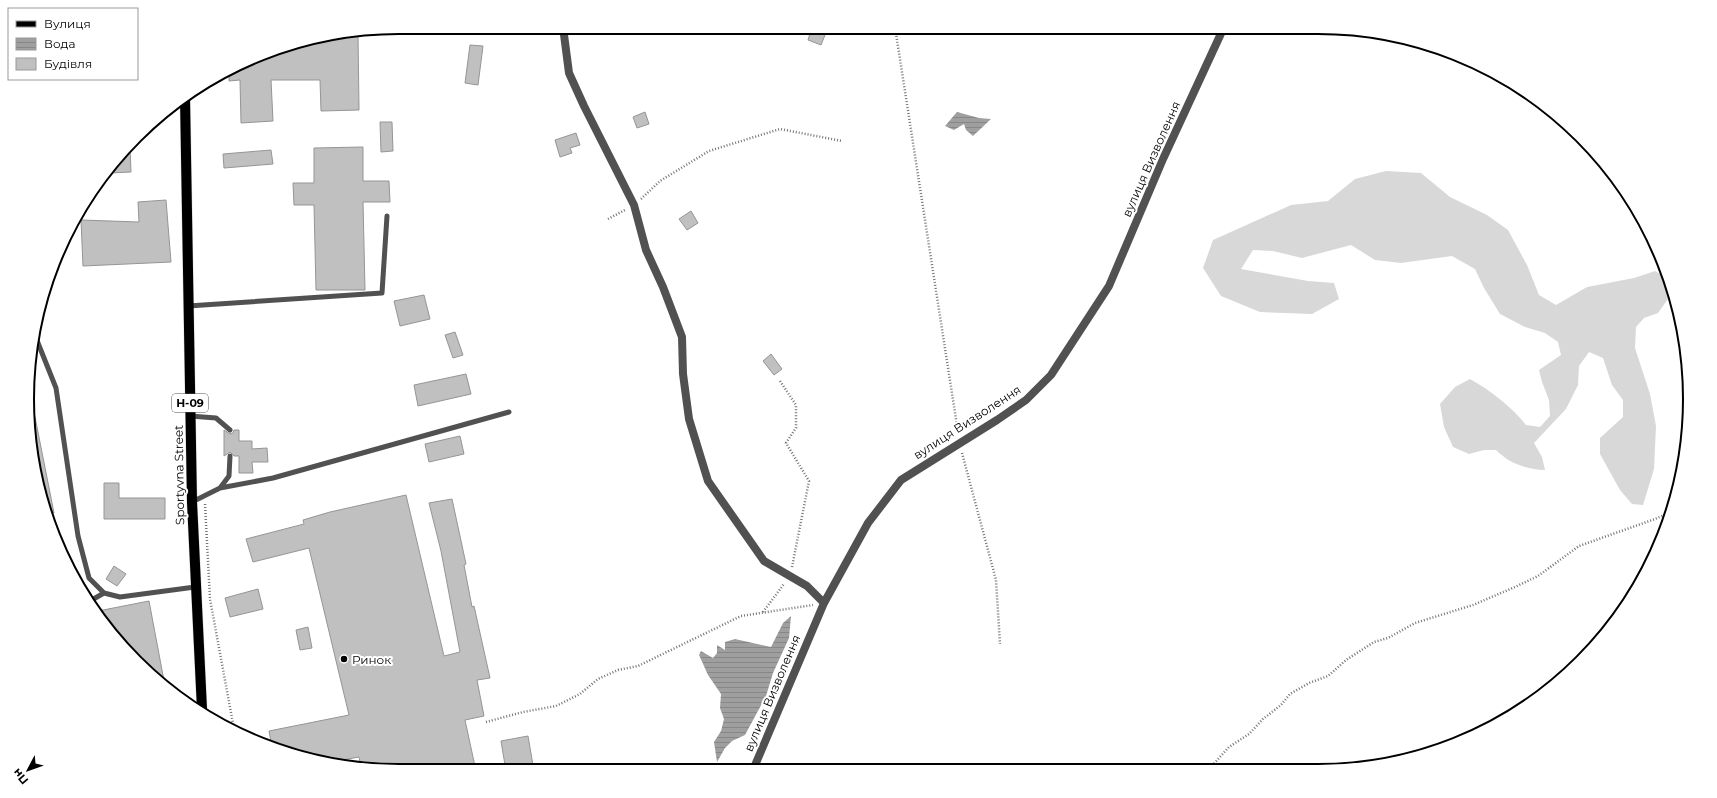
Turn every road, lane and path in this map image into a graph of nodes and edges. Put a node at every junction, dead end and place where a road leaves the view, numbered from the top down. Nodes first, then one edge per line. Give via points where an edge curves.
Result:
1 (563, 34) edge
2 (896, 34) edge
3 (1221, 34) edge
4 (185, 103) edge
5 (842, 141) dead end
6 (634, 205) junction
7 (387, 216) dead end
8 (608, 219) dead end
9 (188, 306) junction
10 (38, 344) edge
11 (780, 381) dead end
12 (509, 412) dead end
13 (190, 416) junction
14 (230, 430) dead end
15 (960, 443) junction
16 (230, 456) dead end
17 (220, 488) junction
18 (204, 496) junction
19 (192, 502) junction
20 (1664, 515) edge
21 (790, 576) junction
22 (196, 587) junction
23 (104, 593) junction
24 (94, 599) edge
25 (824, 603) junction
26 (762, 612) junction
27 (1000, 644) dead end
28 (202, 706) edge
29 (486, 722) dead end
30 (233, 723) edge
31 (756, 764) edge
32 (1214, 764) edge

1 - 6 street via 569,73
2 - 15 path
3 - 15 street, вулиця Визволення via 1163,159 1109,286 1051,375 1026,400
4 - 9 main road, Sportyvna Street / Н-09
5 - 6 path via 780,129 709,151 660,181
6 - 8 path
6 - 21 street via 646,250 682,337 683,374 689,419 708,481 764,561
7 - 9 lane via 382,292
9 - 13 main road, Sportyvna Street / Н-09
10 - 23 lane via 56,388 78,536 89,578
11 - 21 path via 796,405 796,428 786,443 809,481
12 - 17 lane via 273,478
13 - 14 lane via 216,418
13 - 19 main road, Sportyvna Street / Н-09
15 - 25 street, вулиця Визволення via 901,480 868,523
15 - 27 path via 996,580
16 - 17 lane via 229,476
17 - 18 lane
18 - 19 lane
18 - 30 path via 210,599
19 - 22 main road, Sportyvna Street / Н-09
20 - 32 path via 1579,546 1538,576 1474,605 1415,623 1388,638 1374,642 1346,660 1328,676 1290,694 1281,706 1230,747
21 - 25 street via 807,586
21 - 26 path
22 - 23 lane via 120,597
22 - 28 main road, Sportyvna Street / Н-09
23 - 24 lane
25 - 26 path
25 - 31 street, вулиця Визволення
26 - 29 path via 742,616 638,666 618,670 598,679 580,694 556,706

